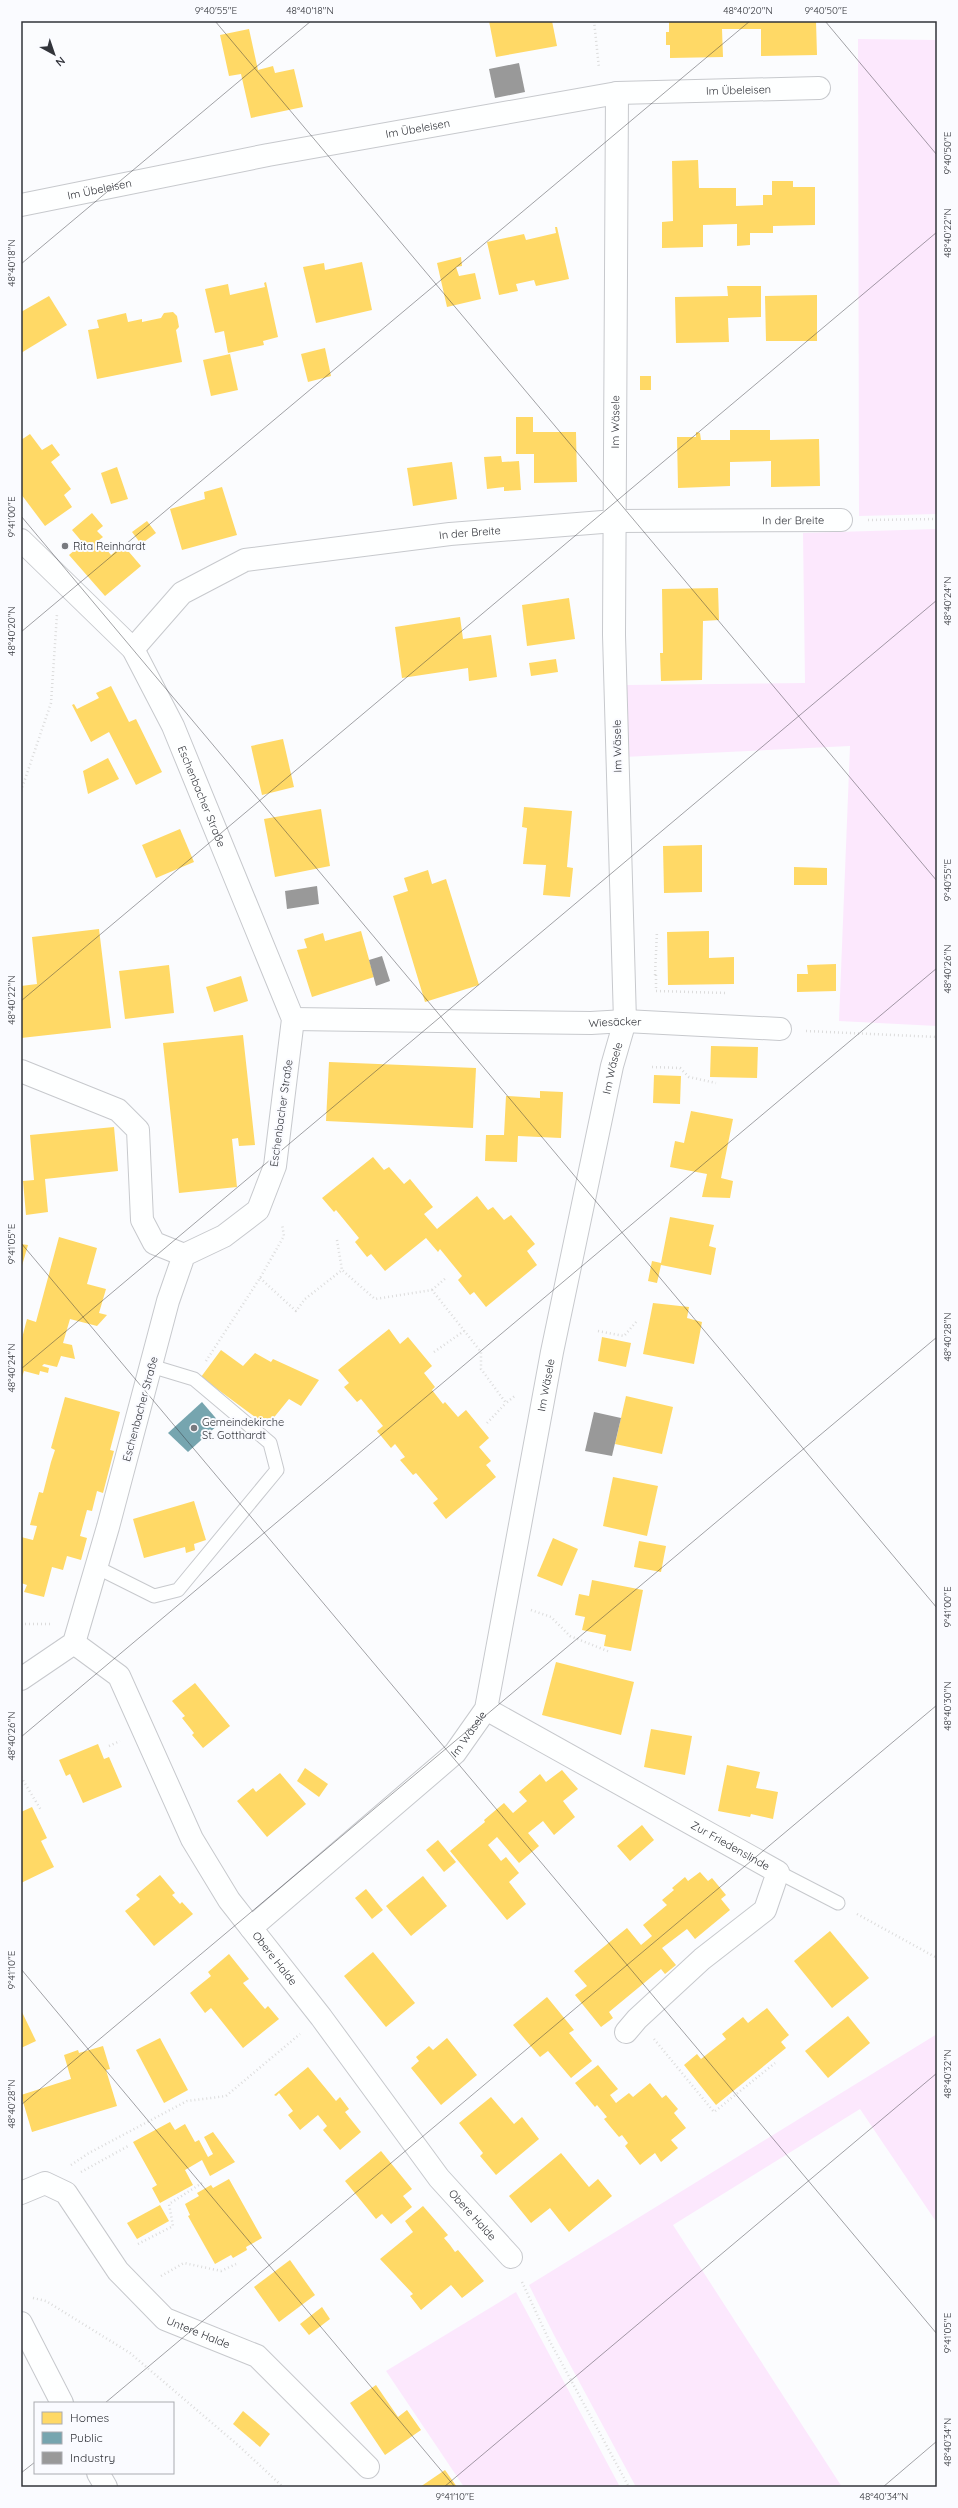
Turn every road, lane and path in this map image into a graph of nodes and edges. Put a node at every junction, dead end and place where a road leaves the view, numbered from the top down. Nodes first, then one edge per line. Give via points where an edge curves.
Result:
1 (594, 21) edge
2 (819, 88) dead end
3 (610, 95) junction
4 (21, 206) edge
5 (937, 519) edge
6 (841, 520) joint
7 (615, 521) junction
8 (21, 540) edge
9 (59, 577) junction
10 (133, 649) junction
11 (21, 791) edge
12 (656, 975) dead end
13 (726, 993) dead end
14 (293, 1019) junction
15 (625, 1021) junction
16 (780, 1029) joint
17 (937, 1037) edge
18 (652, 1067) dead end
19 (21, 1070) edge
20 (716, 1083) dead end
21 (282, 1220) dead end
22 (336, 1240) dead end
23 (184, 1255) junction
24 (342, 1270) junction
25 (446, 1277) dead end
26 (260, 1278) junction
27 (432, 1290) junction
28 (637, 1321) dead end
29 (464, 1330) junction
30 (598, 1331) dead end
31 (434, 1352) dead end
32 (151, 1366) junction
33 (548, 1370) junction
34 (194, 1379) junction
35 (506, 1403) junction
36 (487, 1423) dead end
37 (96, 1567) junction
38 (506, 1600) junction
39 (74, 1643) junction
40 (610, 1652) dead end
41 (21, 1679) edge
42 (486, 1709) junction
43 (21, 1777) edge
44 (41, 1810) dead end
45 (778, 1872) junction
46 (838, 1903) joint
47 (251, 1928) junction
48 (937, 1958) edge
49 (321, 2017) junction
50 (632, 2025) joint
51 (775, 2063) dead end
52 (130, 2145) dead end
53 (202, 2183) dead end
54 (49, 2185) junction
55 (21, 2193) edge
56 (138, 2244) dead end
57 (511, 2257) joint
58 (236, 2264) dead end
59 (160, 2276) dead end
60 (27, 2297) dead end
61 (21, 2323) edge
62 (61, 2402) edge
63 (368, 2467) dead end
64 (99, 2474) edge
65 (106, 2487) edge
66 (283, 2487) edge
67 (629, 2487) edge

1 - 3 path
2 - 3 street, Im Übeleisen
3 - 4 street, Im Übeleisen via 268,155
3 - 7 street, Im Wäsele
5 - 6 path
6 - 7 street, In der Breite
7 - 10 street, In der Breite via 450,534 244,560 182,593
7 - 15 street, Im Wäsele via 614,635
8 - 9 street, Eschenbacher Straße
9 - 10 street, Eschenbacher Straße
9 - 11 path via 51,703
10 - 14 street, Eschenbacher Straße via 173,726
12 - 13 path via 656,991
14 - 15 street, Wiesäcker
14 - 23 street, Eschenbacher Straße via 275,1166 258,1210 224,1236
15 - 16 street, Wiesäcker
15 - 33 street, Im Wäsele via 612,1066
16 - 17 path
18 - 20 path via 680,1068 689,1077
19 - 23 street via 118,1110 138,1130 142,1220 154,1243
21 - 26 path via 284,1236
22 - 24 path
23 - 32 street, Eschenbacher Straße via 168,1301
24 - 26 path via 305,1299 296,1311
24 - 27 path via 375,1299
25 - 27 path
26 - 34 path
27 - 29 path
28 - 30 path via 624,1336
29 - 31 path
29 - 35 path via 481,1352 481,1369
32 - 34 lane
32 - 37 street, Eschenbacher Straße
33 - 35 path
33 - 38 street, Im Wäsele
34 - 37 lane via 270,1443 277,1470 178,1590 154,1596
35 - 36 path
37 - 39 street, Eschenbacher Straße
38 - 40 path via 552,1617 570,1636
38 - 42 street, Im Wäsele
39 - 41 street
39 - 47 street, Obere Halde via 119,1676 192,1839 229,1900
42 - 45 street, Zur Friedenslinde
42 - 47 street, Im Wäsele via 456,1753
43 - 44 path
45 - 46 lane
45 - 50 street, Zur Friedenslinde via 765,1910 702,1959
46 - 48 path
47 - 49 street, Obere Halde
49 - 54 path via 226,2096 187,2101 89,2153
49 - 57 street, Obere Halde via 439,2178
50 - 51 path via 714,2112
52 - 54 path
53 - 56 path via 170,2204 174,2226
54 - 55 street
54 - 63 street, Untere Halde via 66,2193 118,2271 165,2319 257,2356
57 - 67 path via 548,2338
58 - 59 path via 222,2271 184,2263
60 - 66 path via 46,2301 130,2353
61 - 62 street
64 - 65 street

